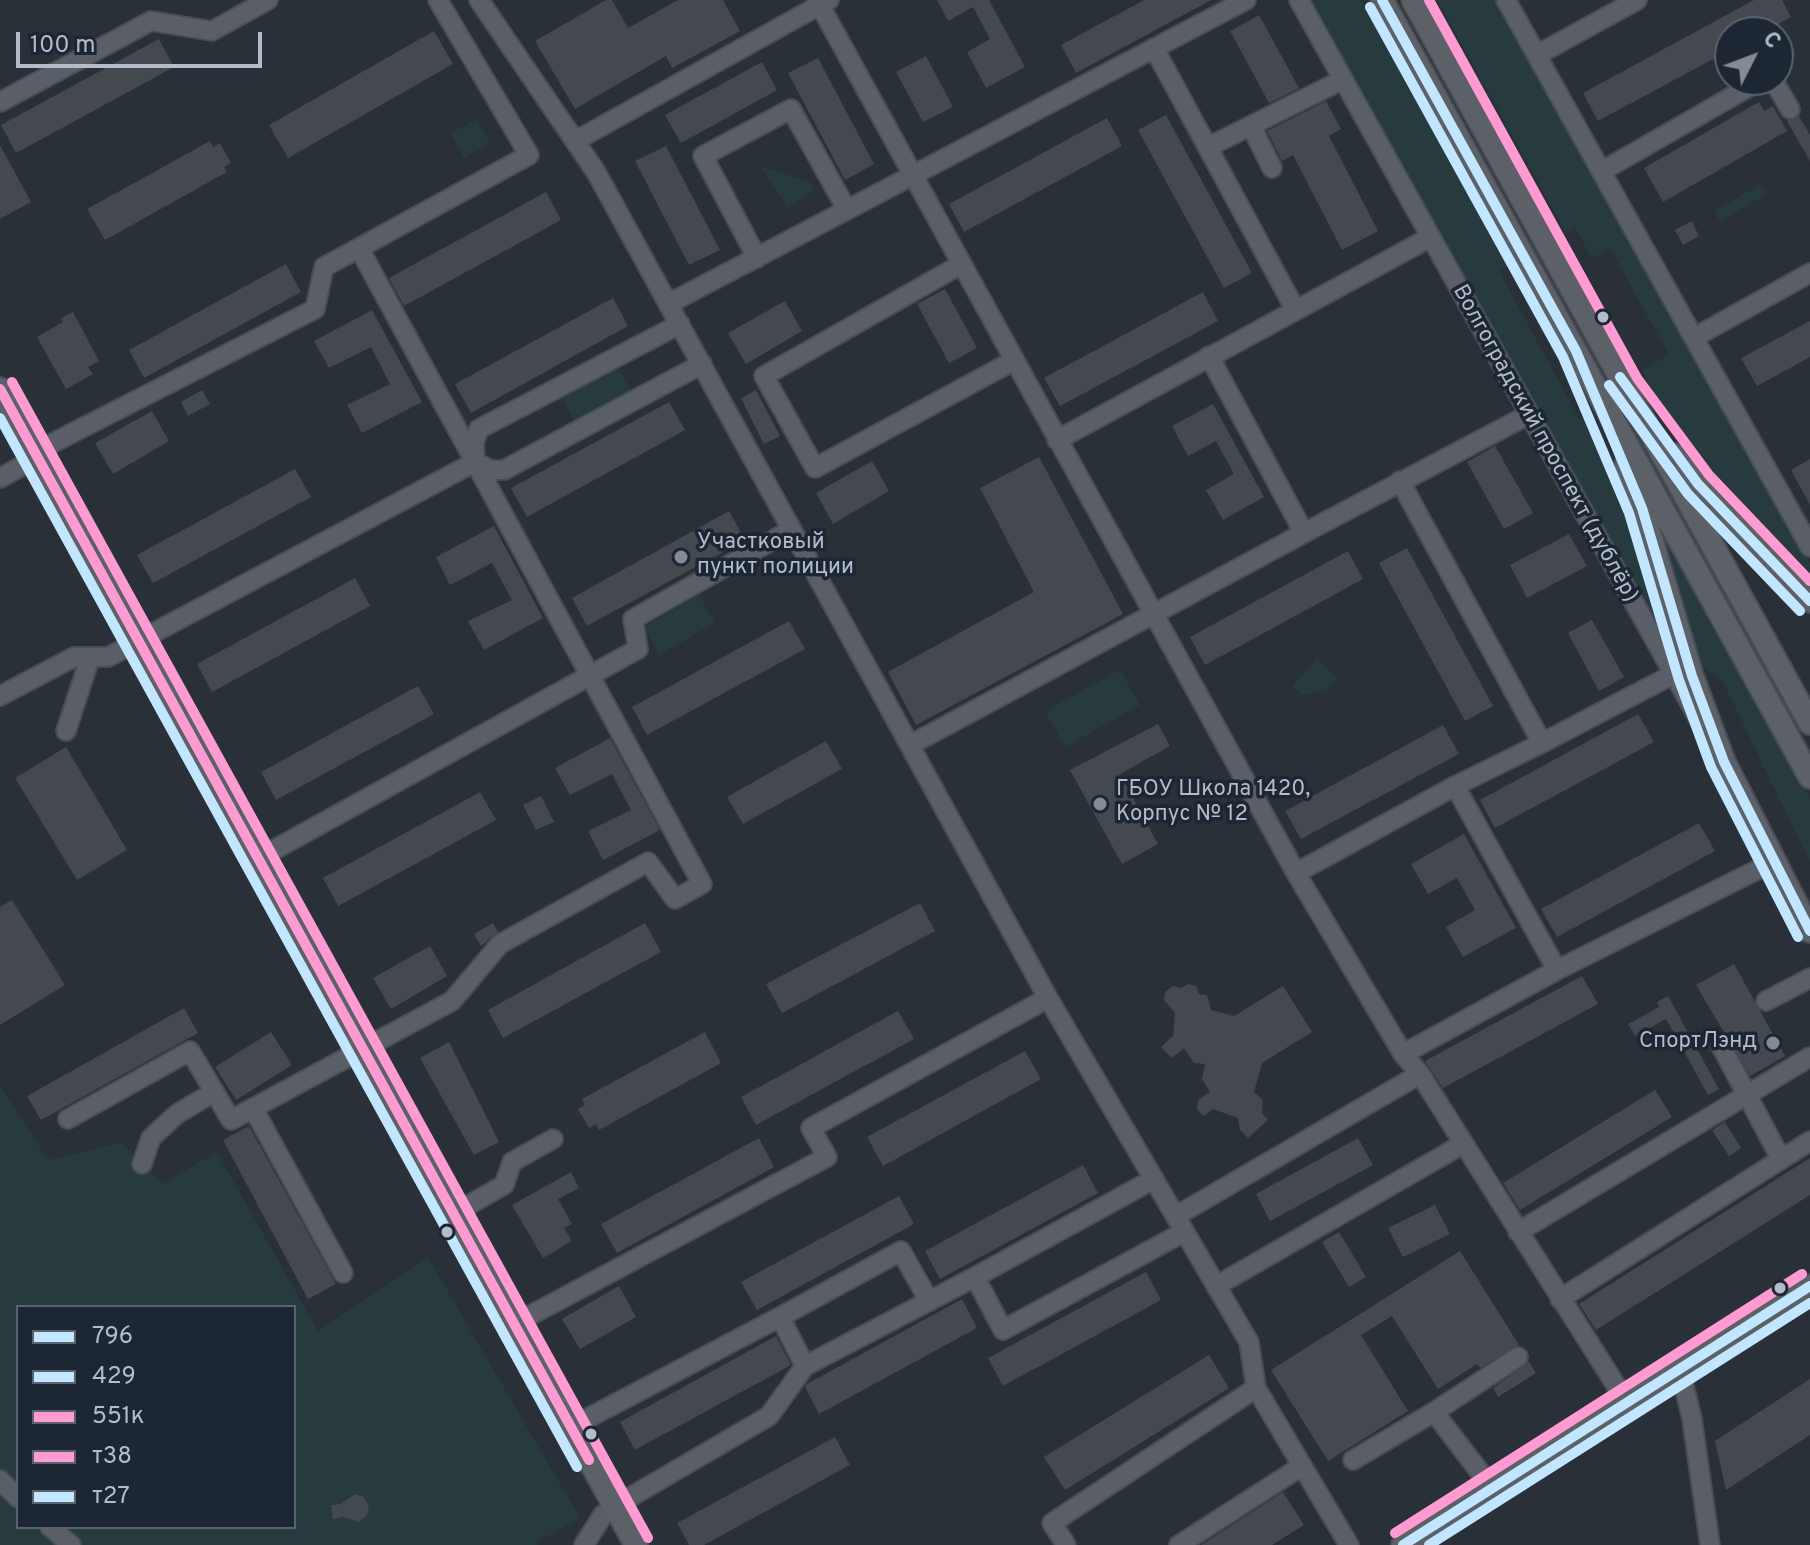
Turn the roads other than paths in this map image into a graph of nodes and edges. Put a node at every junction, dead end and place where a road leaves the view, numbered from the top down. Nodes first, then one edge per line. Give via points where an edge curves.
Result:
1 (268, 0) edge
2 (438, 0) edge
3 (479, 0) edge
4 (1246, 0) edge
5 (1299, 0) edge
6 (1382, 0) edge
7 (1413, 0) edge
8 (1506, 0) edge
9 (1637, 0) edge
10 (822, 2) edge
11 (1154, 48) junction
12 (1537, 55) junction
13 (1342, 80) junction
14 (1733, 96) edge
15 (1782, 96) edge
16 (0, 102) edge
17 (1790, 109) dead end
18 (1251, 126) junction
19 (575, 141) junction
20 (1208, 147) junction
21 (1272, 168) dead end
22 (1602, 171) junction
23 (911, 177) junction
24 (847, 210) junction
25 (1429, 238) junction
26 (359, 248) junction
27 (757, 258) junction
28 (960, 265) junction
29 (1810, 273) edge
30 (668, 304) junction
31 (1295, 309) junction
32 (680, 324) junction
33 (1695, 337) junction
34 (1576, 351) junction
35 (1209, 356) junction
36 (1013, 361) junction
37 (702, 364) junction
38 (1625, 386) junction
39 (0, 389) edge
40 (1528, 415) junction
41 (1057, 440) junction
42 (37, 455) junction
43 (475, 462) junction
44 (0, 478) edge
45 (1400, 481) junction
46 (791, 530) junction
47 (1304, 533) junction
48 (1810, 547) edge
49 (1810, 601) edge
50 (1152, 613) junction
51 (140, 641) junction
52 (90, 658) junction
53 (1672, 675) junction
54 (592, 676) junction
55 (0, 696) edge
56 (1810, 723) edge
57 (66, 731) dead end
58 (1542, 743) junction
59 (910, 745) junction
60 (1724, 762) junction
61 (1810, 777) edge
62 (1455, 786) junction
63 (259, 858) junction
64 (1775, 861) junction
65 (1296, 873) junction
66 (1810, 931) edge
67 (1557, 970) junction
68 (1810, 978) edge
69 (1048, 998) junction
70 (1766, 1001) dead end
71 (1720, 1044) dead end
72 (363, 1047) junction
73 (1403, 1054) junction
74 (1810, 1057) edge
75 (1420, 1074) junction
76 (214, 1092) junction
77 (1747, 1094) junction
78 (253, 1108) junction
79 (68, 1119) dead end
80 (553, 1139) dead end
81 (1810, 1141) edge
82 (1463, 1144) junction
83 (1781, 1159) junction
84 (142, 1164) dead end
85 (1154, 1179) junction
86 (453, 1214) junction
87 (1180, 1224) junction
88 (1518, 1232) junction
89 (343, 1273) dead end
90 (975, 1277) junction
91 (1216, 1286) junction
92 (1809, 1287) edge
93 (1560, 1299) junction
94 (929, 1301) junction
95 (780, 1317) junction
96 (514, 1324) junction
97 (1518, 1357) dead end
98 (805, 1366) junction
99 (1680, 1369) junction
100 (1256, 1388) junction
101 (1627, 1403) junction
102 (1434, 1412) junction
103 (571, 1427) junction
104 (1353, 1460) dead end
105 (1302, 1466) junction
106 (0, 1480) edge
107 (1492, 1488) junction
108 (16, 1496) edge
109 (615, 1506) junction
110 (52, 1529) edge
111 (71, 1545) edge
112 (584, 1545) edge
113 (636, 1545) edge
114 (1066, 1545) edge
115 (1179, 1545) edge
116 (1349, 1545) edge
117 (1403, 1545) edge
118 (1710, 1545) edge

1 - 16 street via 212,31 151,21
2 - 26 street via 529,155
3 - 19 street
4 - 11 street
5 - 13 street, Волгоградский проспект (дублёр)
6 - 34 main road
7 - 38 main road
8 - 12 street
9 - 12 street
10 - 19 street
10 - 23 street
11 - 20 street
11 - 23 street
12 - 22 street
13 - 18 street
13 - 25 street, Волгоградский проспект (дублёр)
14 - 22 street
15 - 17 street
18 - 20 street
18 - 21 street
19 - 30 street
20 - 31 street
22 - 33 street
23 - 24 street
23 - 28 street
24 - 27 street
24 - 27 street via 791,109 703,156
25 - 31 street
25 - 40 street, Волгоградский проспект (дублёр)
26 - 42 street via 324,267 315,309
26 - 43 street
27 - 30 street
28 - 36 street
28 - 36 street via 764,376 815,468
29 - 33 street
30 - 32 street
31 - 35 street
32 - 37 street
32 - 43 street via 479,429
33 - 48 street
34 - 60 main road via 1642,508
34 - 61 main road
35 - 41 street
35 - 47 street
36 - 41 street
37 - 43 street via 504,470
37 - 46 street
38 - 49 main road via 1698,484
38 - 56 main road
39 - 42 main road
40 - 45 street
40 - 53 street, Волгоградский проспект (дублёр)
41 - 50 street
42 - 44 street
42 - 51 main road
43 - 51 street
43 - 54 street
45 - 47 street
45 - 58 street
46 - 54 street via 633,619 638,649
46 - 59 street
47 - 50 street
50 - 59 street
50 - 65 street
51 - 52 street via 108,657
51 - 63 main road
52 - 55 street via 74,657
52 - 57 street
53 - 58 street
53 - 60 street, Волгоградский проспект (дублёр)
54 - 63 street
54 - 72 street via 702,884 675,899 648,862 500,944 452,1001
58 - 62 street
59 - 69 street
60 - 64 main road, Волгоградский проспект (дублёр)
62 - 65 street
62 - 67 street
63 - 72 main road
64 - 66 main road, Волгоградский проспект (дублёр)
64 - 67 street
65 - 73 street
67 - 73 street
68 - 70 street
69 - 85 street
69 - 96 street via 811,1128 827,1157
71 - 77 street
72 - 78 street
72 - 86 main road
73 - 75 street
74 - 77 street
75 - 82 street
75 - 87 street
76 - 78 street via 231,1120
76 - 79 street via 190,1051
76 - 84 street via 177,1114 151,1138
77 - 83 street
77 - 88 street
78 - 89 street
80 - 86 street via 512,1162 504,1185
81 - 83 street
82 - 88 street
82 - 91 street
83 - 93 street
85 - 87 street
85 - 90 street
86 - 96 main road
87 - 90 street via 1003,1330
87 - 91 street
88 - 93 street
90 - 94 street
91 - 100 street via 1249,1342
92 - 99 main road
93 - 101 street
94 - 95 street via 901,1251
94 - 98 street
95 - 98 street
95 - 103 street
96 - 103 main road
97 - 102 street
98 - 109 street via 769,1416
99 - 101 main road
99 - 118 street
100 - 105 street
100 - 114 street via 1052,1523
101 - 107 main road
102 - 104 street
102 - 107 street
103 - 109 main road
105 - 115 street
105 - 116 street
106 - 108 street
107 - 117 main road
109 - 112 street
109 - 113 main road
110 - 111 street

